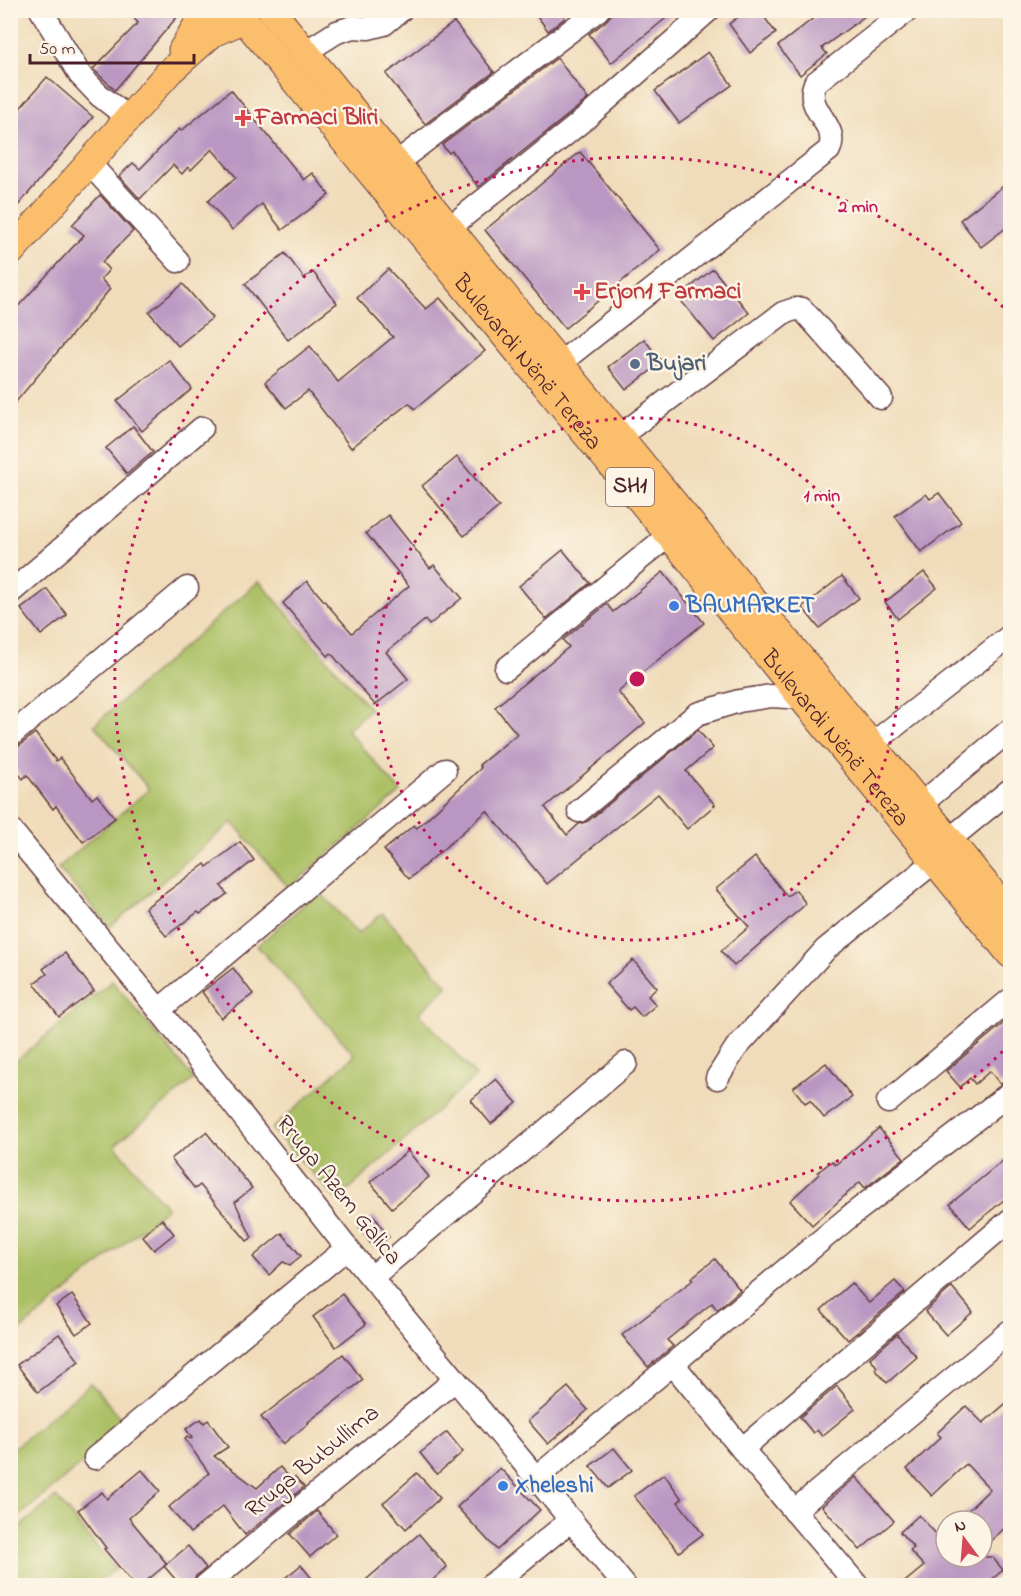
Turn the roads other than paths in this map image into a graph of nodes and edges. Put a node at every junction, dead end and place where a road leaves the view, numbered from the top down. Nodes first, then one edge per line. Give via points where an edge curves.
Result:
1 (41, 10) edge
2 (206, 10) edge
3 (271, 10) edge
4 (401, 10) edge
5 (598, 10) edge
6 (709, 10) edge
7 (908, 10) edge
8 (241, 17) edge
9 (305, 52) junction
10 (169, 72) junction
11 (130, 119) junction
12 (89, 163) junction
13 (396, 163) junction
14 (449, 228) junction
15 (10, 253) edge
16 (178, 261) dead end
17 (560, 363) junction
18 (881, 398) dead end
19 (202, 428) dead end
20 (620, 435) junction
21 (669, 535) junction
22 (188, 588) dead end
23 (10, 593) edge
24 (1011, 636) edge
25 (506, 669) dead end
26 (803, 698) junction
27 (1011, 730) edge
28 (10, 736) edge
29 (872, 744) junction
30 (445, 770) dead end
31 (1011, 790) edge
32 (921, 804) junction
33 (579, 811) dead end
34 (10, 830) edge
35 (950, 839) junction
36 (934, 862) junction
37 (1007, 903) edge
38 (1011, 954) edge
39 (1011, 1000) edge
40 (159, 1010) junction
41 (626, 1063) dead end
42 (717, 1078) dead end
43 (1011, 1093) edge
44 (888, 1102) dead end
45 (1011, 1220) edge
46 (347, 1248) junction
47 (372, 1277) junction
48 (1011, 1331) edge
49 (673, 1364) junction
50 (455, 1380) junction
51 (742, 1449) junction
52 (95, 1458) dead end
53 (536, 1478) junction
54 (794, 1511) junction
55 (571, 1520) junction
56 (205, 1586) edge
57 (490, 1586) edge
58 (625, 1586) edge
59 (858, 1586) edge

1 - 11 street via 80,75
2 - 10 main road
3 - 9 main road, Bulevardi Nënë Tereza / SH1
4 - 9 street via 384,24 337,32
5 - 13 street
6 - 14 street via 586,118
7 - 17 street via 815,83 812,101 831,133 830,150
8 - 10 main road via 213,33
8 - 21 main road, Bulevardi Nënë Tereza / SH1
9 - 13 main road, Bulevardi Nënë Tereza / SH1
10 - 11 main road
11 - 12 main road
12 - 15 main road
12 - 16 street
13 - 14 main road, Bulevardi Nënë Tereza / SH1
14 - 17 main road, Bulevardi Nënë Tereza / SH1
17 - 20 main road, Bulevardi Nënë Tereza / SH1
18 - 20 street via 802,309 795,309
19 - 23 street
20 - 29 main road, Bulevardi Nënë Tereza / SH1
21 - 25 street
21 - 26 main road, Bulevardi Nënë Tereza / SH1
22 - 28 street
24 - 29 street
26 - 33 street via 739,700 697,714
26 - 36 main road, Bulevardi Nënë Tereza / SH1
27 - 32 street
29 - 32 main road, Bulevardi Nënë Tereza / SH1
30 - 40 street
31 - 35 street
32 - 35 main road, Bulevardi Nënë Tereza / SH1
34 - 40 street, Rruga Azem Galica
35 - 37 main road, Bulevardi Nënë Tereza / SH1
36 - 38 main road, Bulevardi Nënë Tereza / SH1
36 - 42 street via 826,949 736,1048
39 - 44 street
40 - 46 street, Rruga Azem Galica
41 - 47 street
43 - 49 street via 849,1217
45 - 51 street
46 - 47 street, Rruga Azem Galica
46 - 52 street
47 - 50 street, Rruga Azem Galica
48 - 54 street
49 - 51 street
49 - 53 street
50 - 53 street, Rruga Azem Galica
50 - 56 street, Rruga Bubullima
51 - 54 street
53 - 55 street, Rruga Azem Galica
54 - 59 street
55 - 57 street
55 - 58 street, Rruga Azem Galica

